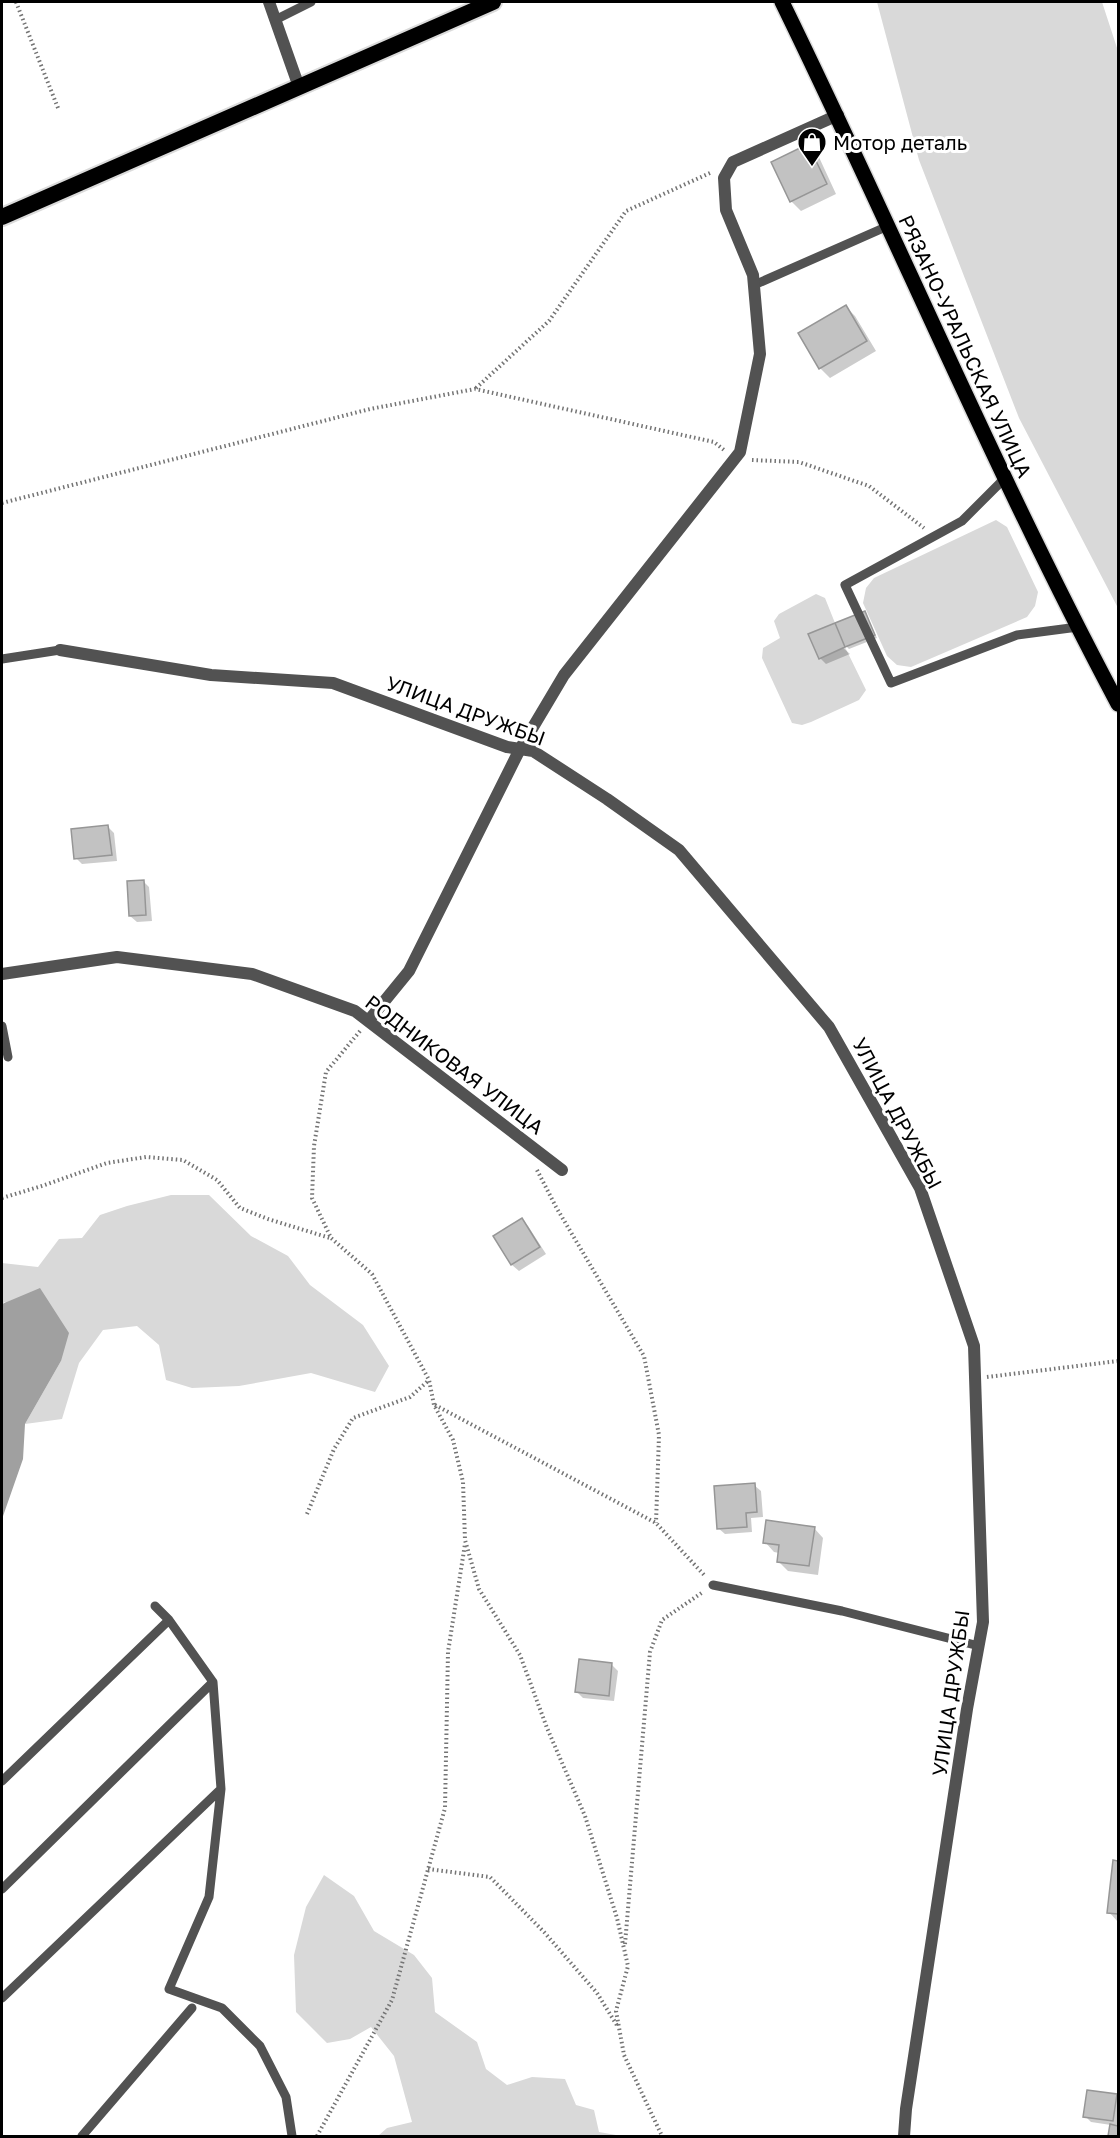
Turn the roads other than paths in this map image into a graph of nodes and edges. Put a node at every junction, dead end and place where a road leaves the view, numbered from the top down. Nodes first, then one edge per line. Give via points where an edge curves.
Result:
1 (269, 2) edge
2 (311, 2) edge
3 (493, 2) edge
4 (782, 2) edge
5 (275, 20) junction
6 (299, 87) junction
7 (838, 115) junction
8 (2, 217) edge
9 (888, 226) junction
10 (753, 285) junction
11 (1005, 479) junction
12 (1078, 627) junction
13 (60, 650) joint
14 (2, 659) edge
15 (1119, 704) edge
16 (520, 749) junction
17 (2, 974) edge
18 (369, 1020) junction
19 (2, 1026) edge
20 (8, 1057) dead end
21 (562, 1170) dead end
22 (713, 1585) road end
23 (155, 1606) dead end
24 (169, 1620) junction
25 (979, 1646) junction
26 (213, 1682) junction
27 (2, 1781) edge
28 (221, 1789) junction
29 (2, 1889) edge
30 (2, 1998) edge
31 (192, 2007) dead end
32 (82, 2136) edge
33 (292, 2136) edge
34 (904, 2136) edge

1 - 5 street
2 - 5 lane
3 - 6 highway
4 - 7 main road, РЯЗАНО-УРАЛЬСКАЯ УЛИЦА
5 - 6 street
6 - 8 highway
7 - 9 main road, РЯЗАНО-УРАЛЬСКАЯ УЛИЦА
7 - 10 street via 733,162 724,178 726,210 753,275
9 - 10 lane
9 - 11 main road, РЯЗАНО-УРАЛЬСКАЯ УЛИЦА
10 - 16 street via 760,354 740,452 564,675
11 - 12 main road, РЯЗАНО-УРАЛЬСКАЯ УЛИЦА
11 - 12 lane via 962,521 845,585 891,683 1017,635
12 - 15 main road, РЯЗАНО-УРАЛЬСКАЯ УЛИЦА
13 - 14 lane
13 - 16 street, УЛИЦА ДРУЖБЫ via 211,675 333,683
16 - 18 street via 409,971
16 - 25 street, УЛИЦА ДРУЖБЫ via 533,751 679,850 829,1027 920,1188 974,1346 983,1622
17 - 18 street, РОДНИКОВАЯ УЛИЦА via 117,957 252,974 355,1011
18 - 21 street, РОДНИКОВАЯ УЛИЦА
19 - 20 lane
22 - 25 lane via 842,1611
23 - 24 lane
24 - 26 lane
24 - 27 lane
25 - 34 street, УЛИЦА ДРУЖБЫ
26 - 28 lane
26 - 29 lane
28 - 30 lane
28 - 33 lane via 209,1897 169,1989 222,2008 260,2046 286,2097
31 - 32 lane

